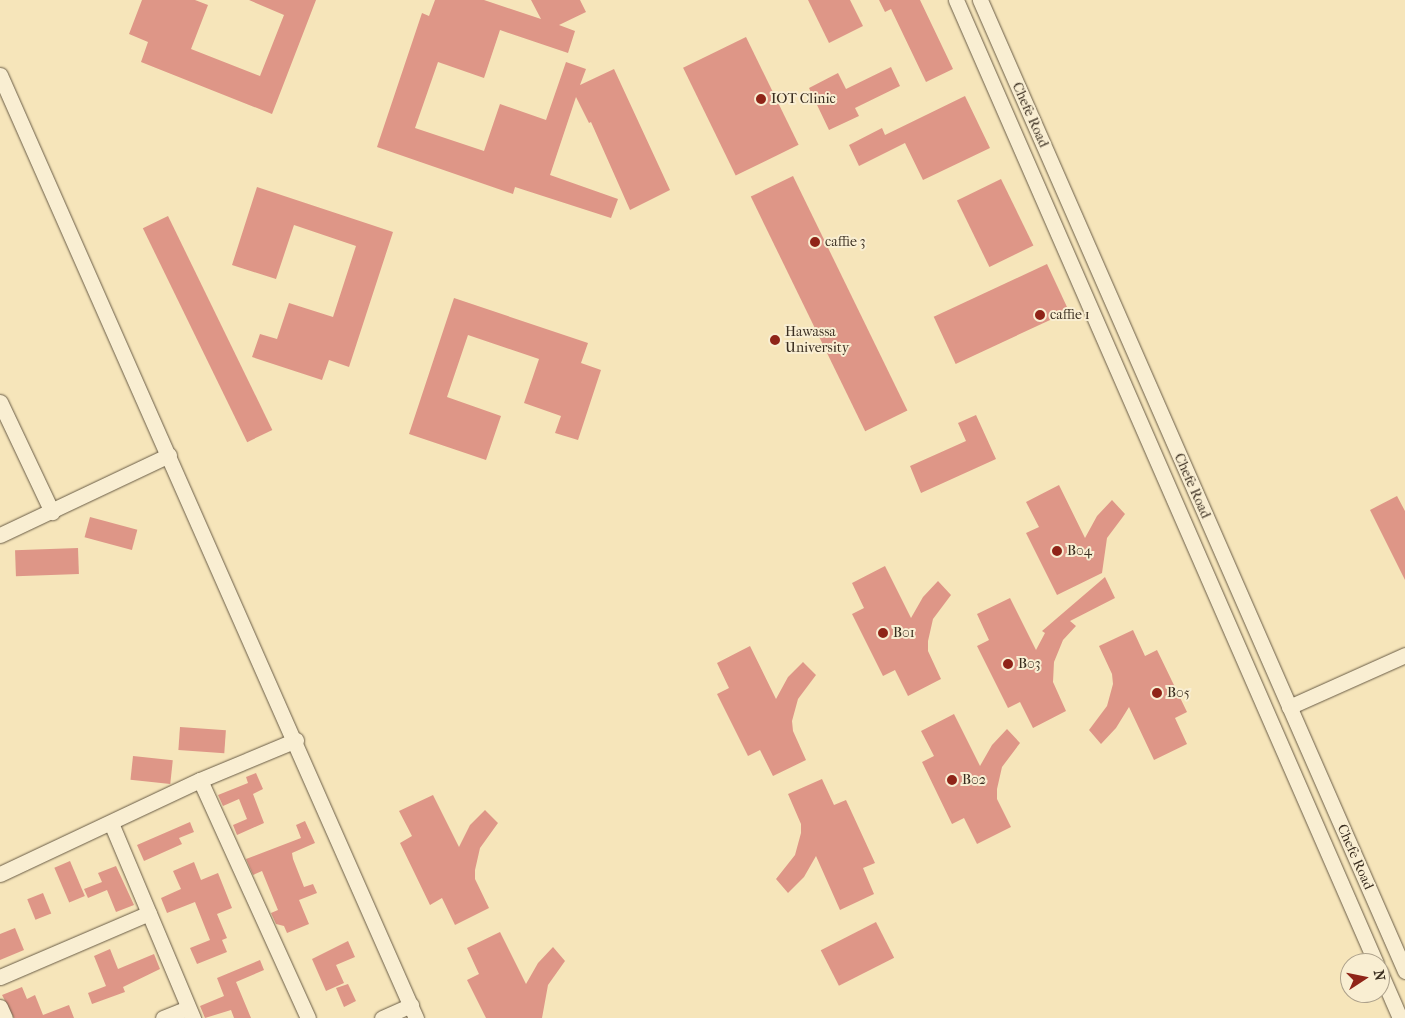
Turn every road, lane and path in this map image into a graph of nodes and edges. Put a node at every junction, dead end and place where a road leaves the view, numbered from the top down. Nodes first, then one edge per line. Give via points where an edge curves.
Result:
1 (956, 0) edge
2 (980, 0) edge
3 (0, 75) edge
4 (6, 107) edge
5 (0, 402) edge
6 (4, 421) edge
7 (169, 455) junction
8 (52, 512) junction
9 (0, 535) edge
10 (1405, 655) edge
11 (1289, 707) junction
12 (296, 740) junction
13 (200, 780) junction
14 (111, 823) junction
15 (0, 874) edge
16 (149, 913) junction
17 (1372, 953) edge
18 (1405, 972) edge
19 (0, 978) edge
20 (1390, 995) edge
21 (0, 1008) edge
22 (414, 1012) edge
23 (190, 1013) edge
24 (5, 1018) edge
25 (163, 1018) edge
26 (308, 1018) edge
27 (382, 1018) edge
28 (1400, 1018) edge

1 - 17 street, Chefe Road
2 - 11 street, Chefe Road
3 - 4 street
4 - 7 street
5 - 6 street
6 - 8 street
7 - 8 street
7 - 12 street
8 - 9 street
10 - 11 street
11 - 18 street, Chefe Road
12 - 13 street
12 - 22 street
13 - 14 street
13 - 26 street
14 - 15 street
14 - 16 street
16 - 19 street
16 - 23 street
20 - 28 street
21 - 24 street
22 - 27 street
23 - 25 street

